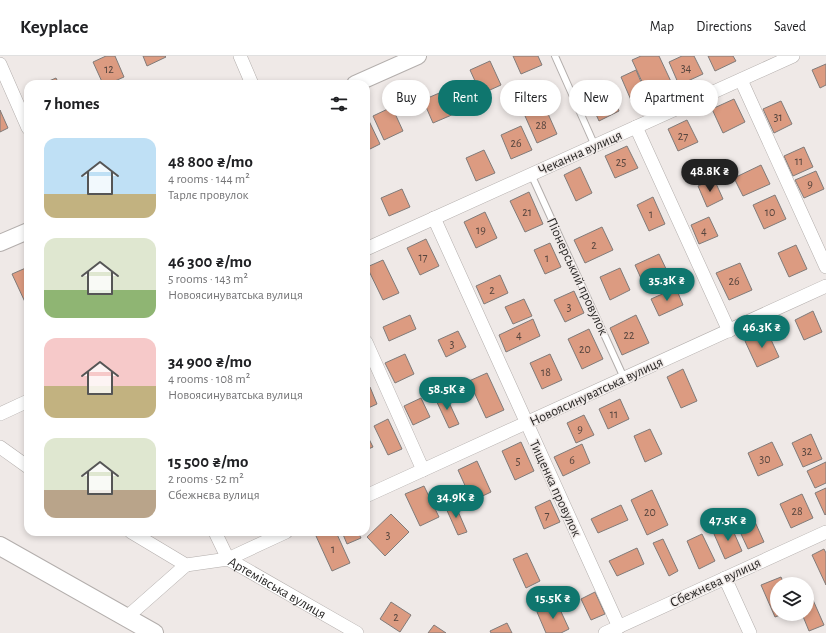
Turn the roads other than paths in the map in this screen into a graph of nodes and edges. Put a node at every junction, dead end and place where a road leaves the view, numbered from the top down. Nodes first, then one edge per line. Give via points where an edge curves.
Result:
1 (240, 56) edge
2 (418, 56) edge
3 (555, 56) edge
4 (793, 56) edge
5 (0, 64) edge
6 (250, 80) edge
7 (364, 80) edge
8 (741, 80) junction
9 (24, 119) edge
10 (636, 127) junction
11 (595, 146) junction
12 (531, 174) junction
13 (434, 218) junction
14 (24, 232) edge
15 (0, 243) edge
16 (370, 247) edge
17 (826, 267) edge
18 (826, 286) edge
19 (730, 330) junction
20 (370, 351) edge
21 (624, 378) junction
22 (24, 403) edge
23 (0, 414) edge
24 (526, 423) junction
25 (0, 447) edge
26 (24, 464) edge
27 (423, 470) junction
28 (370, 494) edge
29 (826, 532) edge
30 (139, 536) edge
31 (217, 536) edge
32 (277, 536) edge
33 (0, 546) edge
34 (228, 559) junction
35 (186, 564) junction
36 (725, 578) junction
37 (127, 618) junction
38 (619, 627) junction
39 (154, 633) edge
40 (356, 633) edge
41 (605, 633) edge
42 (750, 633) edge

1 - 6 street
2 - 7 street
3 - 11 lane
4 - 8 street, Чеканна вулиця
5 - 9 street
8 - 10 street, Чеканна вулиця
8 - 17 street
10 - 11 street, Чеканна вулиця
10 - 19 street
11 - 12 street, Чеканна вулиця
12 - 13 street, Чеканна вулиця
12 - 21 lane, Пiонерський провулок
13 - 16 street, Чеканна вулиця
13 - 24 street, Тищенка провулок
14 - 15 street
18 - 19 street, Новоясинуватська вулиця
19 - 21 street, Новоясинуватська вулиця
20 - 27 street
21 - 24 street, Новоясинуватська вулиця
22 - 23 street
24 - 27 street, Новоясинуватська вулиця
24 - 38 street, Тищенка провулок
25 - 26 street
27 - 28 street, Новоясинуватська вулиця
29 - 36 street, Сбежнєва вулиця
30 - 35 street
31 - 34 street
32 - 34 street
33 - 37 main road
34 - 35 street, Артемівська вулиця
34 - 40 street, Артемівська вулиця
35 - 37 street
36 - 38 street, Сбежнєва вулиця
36 - 42 street
37 - 39 main road
38 - 41 street, Сбежнєва вулиця

